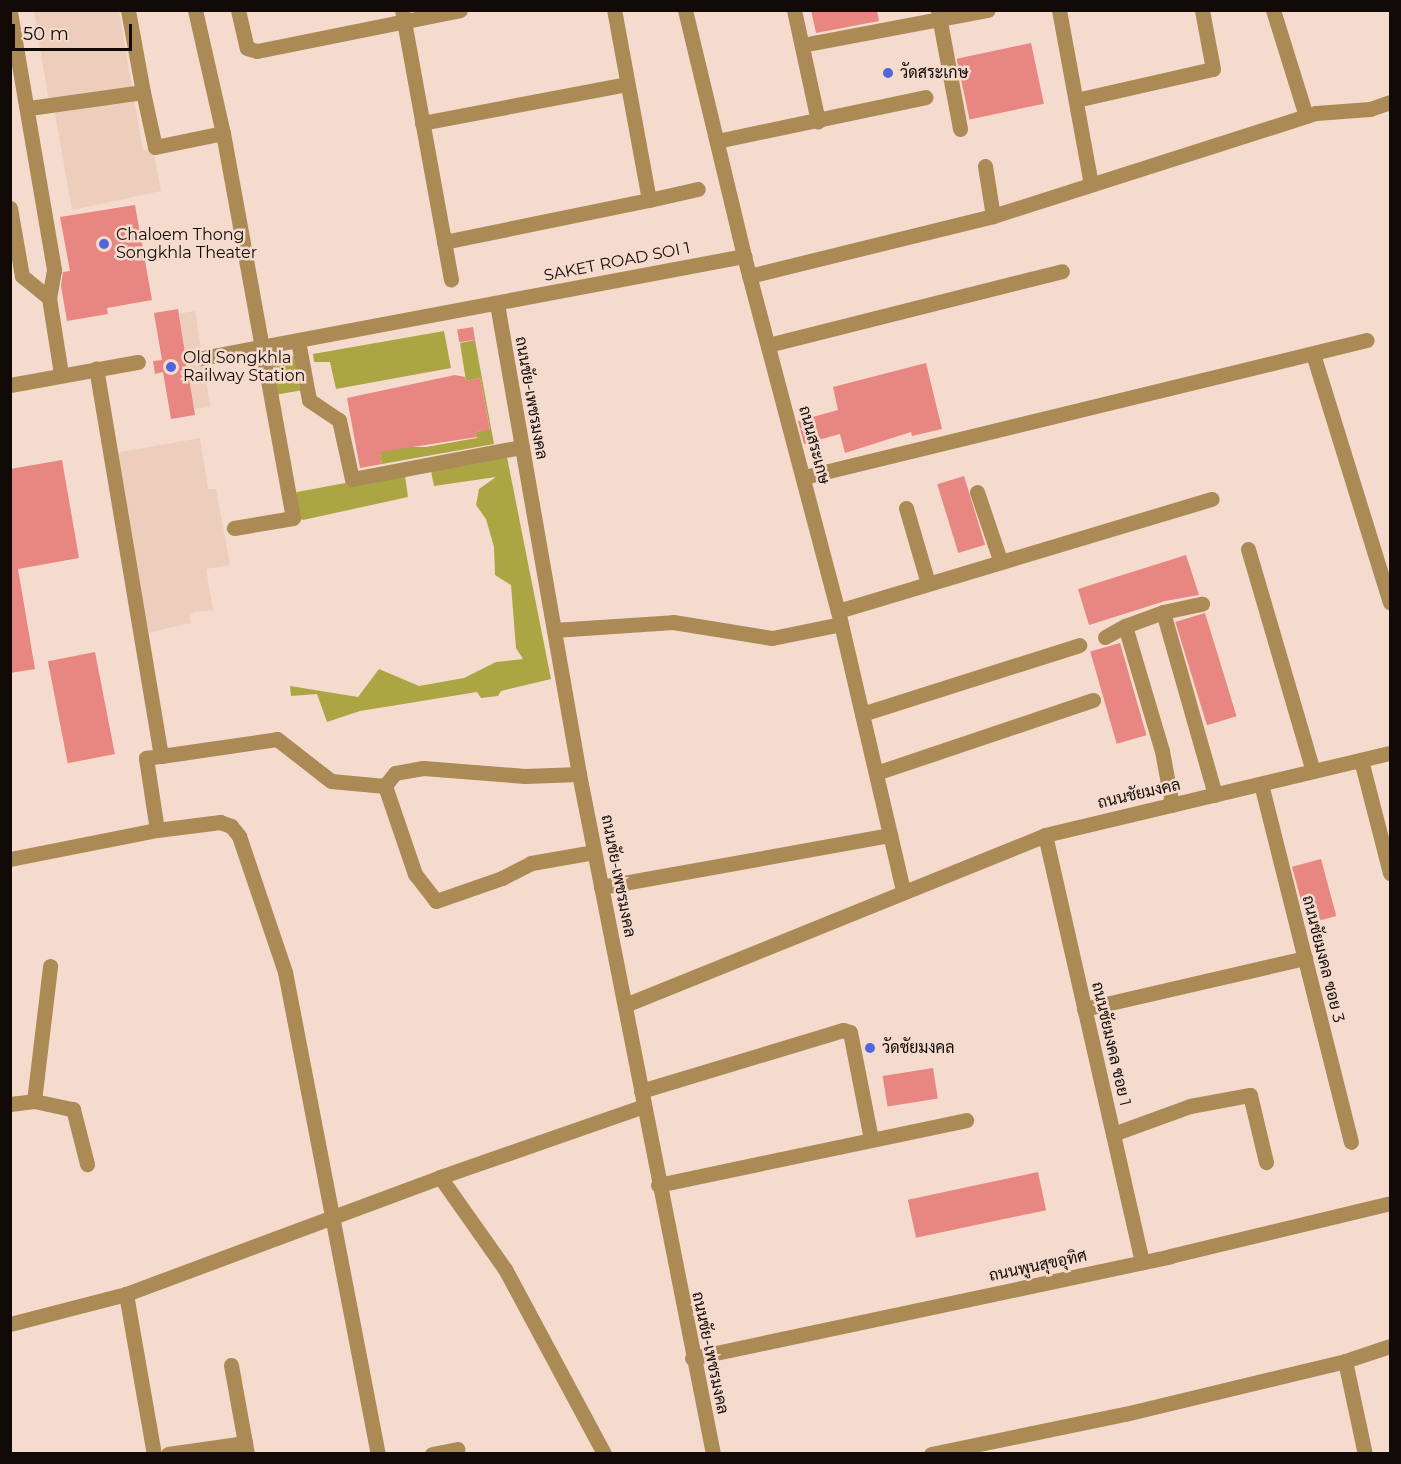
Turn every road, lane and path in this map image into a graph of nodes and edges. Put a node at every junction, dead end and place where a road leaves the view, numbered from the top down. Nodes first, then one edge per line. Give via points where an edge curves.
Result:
1 (128, 10) edge
2 (195, 10) edge
3 (238, 10) edge
4 (460, 10) edge
5 (614, 10) edge
6 (685, 10) edge
7 (794, 10) edge
8 (988, 10) edge
9 (1059, 10) edge
10 (1202, 10) edge
11 (1272, 10) edge
12 (10, 12) edge
13 (939, 15) edge
14 (403, 16) edge
15 (802, 45) junction
16 (626, 84) junction
17 (143, 92) junction
18 (925, 97) dead end
19 (1076, 100) junction
20 (1390, 102) edge
21 (29, 108) junction
22 (1306, 116) junction
23 (818, 120) junction
24 (422, 123) junction
25 (960, 129) dead end
26 (223, 133) junction
27 (717, 141) junction
28 (985, 166) dead end
29 (1091, 184) junction
30 (698, 189) dead end
31 (649, 200) junction
32 (10, 208) edge
33 (993, 216) junction
34 (444, 242) junction
35 (744, 256) junction
36 (1062, 271) dead end
37 (749, 276) junction
38 (451, 280) dead end
39 (49, 298) junction
40 (496, 304) junction
41 (1367, 340) dead end
42 (298, 341) junction
43 (768, 345) junction
44 (260, 349) junction
45 (1313, 354) junction
46 (202, 358) dead end
47 (138, 362) dead end
48 (96, 368) junction
49 (61, 374) junction
50 (10, 385) edge
51 (522, 447) junction
52 (804, 477) junction
53 (977, 492) dead end
54 (1212, 499) dead end
55 (906, 508) dead end
56 (234, 528) dead end
57 (1248, 549) dead end
58 (1000, 560) junction
59 (928, 583) junction
60 (1390, 602) edge
61 (1202, 604) dead end
62 (1163, 612) junction
63 (839, 617) junction
64 (1125, 626) junction
65 (554, 630) junction
66 (1105, 637) dead end
67 (1079, 645) dead end
68 (1093, 700) dead end
69 (862, 714) junction
70 (1390, 753) edge
71 (161, 756) junction
72 (1361, 760) junction
73 (1313, 771) junction
74 (876, 773) junction
75 (579, 774) junction
76 (1261, 784) junction
77 (385, 786) junction
78 (1215, 795) junction
79 (1172, 805) junction
80 (157, 830) junction
81 (890, 835) junction
82 (1045, 835) junction
83 (594, 852) junction
84 (10, 859) edge
85 (1390, 873) edge
86 (601, 887) junction
87 (903, 890) junction
88 (1305, 958) junction
89 (50, 966) dead end
90 (625, 1005) junction
91 (1084, 1009) junction
92 (642, 1099) junction
93 (34, 1101) junction
94 (10, 1104) edge
95 (966, 1120) dead end
96 (1113, 1134) junction
97 (871, 1139) junction
98 (1351, 1142) dead end
99 (1266, 1162) dead end
100 (87, 1164) dead end
101 (440, 1177) junction
102 (658, 1185) junction
103 (1390, 1203) edge
104 (332, 1216) junction
105 (1142, 1262) junction
106 (126, 1294) junction
107 (10, 1324) edge
108 (1390, 1346) edge
109 (692, 1358) junction
110 (1345, 1361) junction
111 (231, 1365) dead end
112 (246, 1448) edge
113 (458, 1449) dead end
114 (154, 1454) edge
115 (168, 1454) edge
116 (378, 1454) edge
117 (432, 1454) edge
118 (604, 1454) edge
119 (713, 1454) edge
120 (931, 1454) edge
121 (1365, 1454) edge

1 - 17 street
2 - 26 street
3 - 14 street via 248,48 257,51
4 - 14 street
5 - 16 street
6 - 27 street, ถนนสระเกษ
7 - 15 street
8 - 13 street
9 - 19 street
10 - 19 street via 1214,69
11 - 22 street
12 - 21 street
13 - 15 street
13 - 25 street
14 - 24 street
15 - 23 street
16 - 24 street
16 - 31 street
17 - 21 street
17 - 26 street via 155,147
18 - 23 street
19 - 29 street
20 - 22 street via 1370,109
21 - 39 street via 54,270
22 - 29 street
23 - 27 street
24 - 34 street
26 - 44 street
27 - 35 street, ถนนสระเกษ
28 - 33 street
29 - 33 street
30 - 31 street
31 - 34 street
32 - 39 street via 22,276
33 - 37 street
34 - 38 street
35 - 37 street, ถนนสระเกษ
35 - 40 street, SAKET ROAD SOI 1
36 - 43 street
37 - 43 street, ถนนสระเกษ
39 - 49 street
40 - 42 street, SAKET ROAD SOI 1
40 - 51 street, ถนนชัย-เพชรมงคล
41 - 45 street
42 - 44 street, SAKET ROAD SOI 1
42 - 51 street via 309,400 339,420 352,479
43 - 52 street, ถนนสระเกษ
44 - 46 street, SAKET ROAD SOI 1
44 - 56 street via 293,518
45 - 52 street
45 - 60 street
47 - 48 street
48 - 49 street
48 - 71 street
49 - 50 street
51 - 65 street, ถนนชัย-เพชรมงคล
52 - 63 street, ถนนสระเกษ
53 - 58 street
54 - 58 street
55 - 59 street
57 - 73 street
58 - 59 street
59 - 63 street
61 - 62 street
62 - 64 street
62 - 78 street
63 - 65 street via 772,638 673,622
63 - 69 street, ถนนสระเกษ
64 - 66 street
64 - 79 street via 1162,751
65 - 75 street, ถนนชัย-เพชรมงคล
67 - 69 street
68 - 74 street
69 - 74 street, ถนนสระเกษ
70 - 72 street, ถนนชัยมงคล
71 - 77 street via 277,739 331,781
71 - 80 street via 146,758
72 - 73 street, ถนนชัยมงคล
72 - 85 street
73 - 76 street, ถนนชัยมงคล
74 - 81 street, ถนนสระเกษ
75 - 77 street via 525,776 423,768 395,773
75 - 83 street, ถนนชัย-เพชรมงคล
76 - 78 street, ถนนชัยมงคล
76 - 88 street, ถนนชัยมงคล ซอย 3
77 - 83 street via 415,874 436,901 502,878 531,863
78 - 79 street, ถนนชัยมงคล
79 - 82 street, ถนนชัยมงคล
80 - 84 street
80 - 104 street via 220,822 231,826 239,836 285,972
81 - 86 street
81 - 87 street, ถนนสระเกษ
82 - 87 street, ถนนชัยมงคล
82 - 91 street, ถนนชัยมงคล ซอย 1
83 - 86 street, ถนนชัย-เพชรมงคล
86 - 90 street, ถนนชัย-เพชรมงคล
87 - 90 street, ถนนชัยมงคล
88 - 91 street
88 - 98 street, ถนนชัยมงคล ซอย 3
89 - 93 street
90 - 92 street, ถนนชัย-เพชรมงคล
91 - 96 street, ถนนชัยมงคล ซอย 1
92 - 97 street via 843,1030 849,1032
92 - 101 street
92 - 102 street, ถนนชัย-เพชรมงคล
93 - 94 street
93 - 100 street via 73,1110
95 - 97 street
96 - 99 street via 1190,1106 1250,1095
96 - 105 street, ถนนชัยมงคล ซอย 1
97 - 102 street
101 - 104 street
101 - 118 street via 505,1269
102 - 109 street, ถนนชัย-เพชรมงคล
103 - 105 street, ถนนพูนสุขอุทิศ
104 - 106 street
104 - 116 street
105 - 109 street, ถนนพูนสุขอุทิศ
106 - 107 street
106 - 114 street
108 - 110 street
109 - 119 street, ถนนชัย-เพชรมงคล
110 - 120 street via 1125,1414
110 - 121 street
111 - 112 street
112 - 115 street
113 - 117 street

